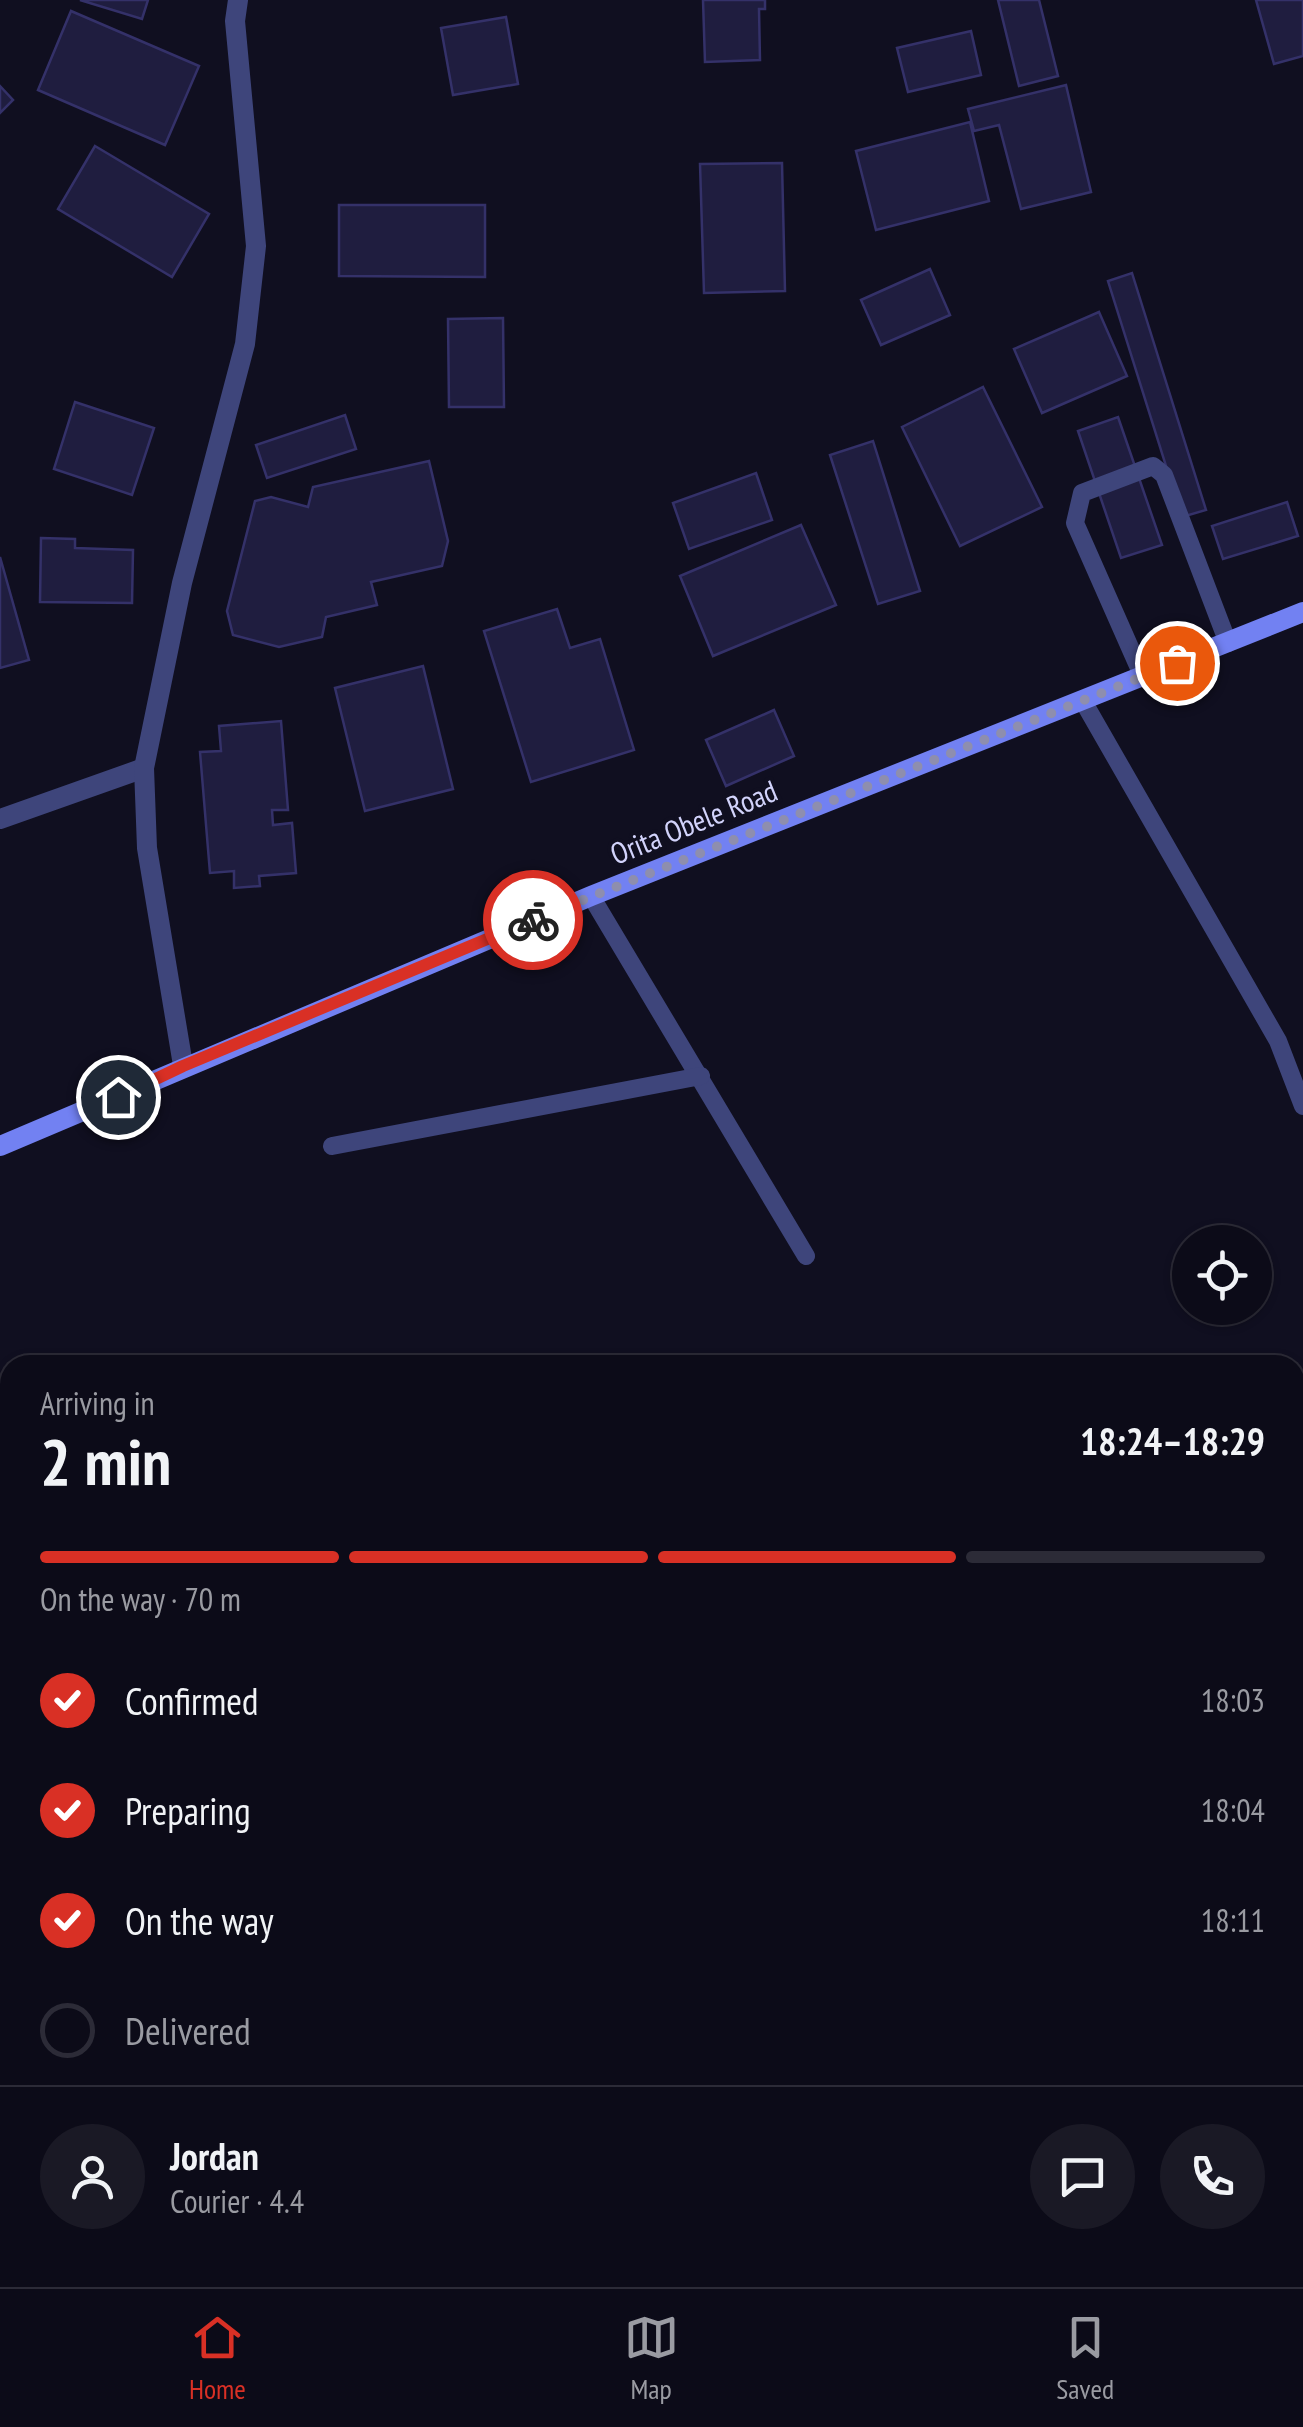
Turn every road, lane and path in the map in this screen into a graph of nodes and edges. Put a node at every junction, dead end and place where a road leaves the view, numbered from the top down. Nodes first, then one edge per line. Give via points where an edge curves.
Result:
1 (238, 0) edge
2 (1303, 612) edge
3 (1228, 642) junction
4 (1143, 677) junction
5 (1083, 701) junction
6 (144, 768) junction
7 (0, 819) edge
8 (592, 896) junction
9 (183, 1066) junction
10 (701, 1076) junction
11 (1303, 1106) edge
12 (0, 1146) edge
13 (332, 1146) dead end
14 (806, 1256) dead end

1 - 6 street via 256,246 247,324 182,582
2 - 3 main road, Orita Obele Road
3 - 4 main road, Orita Obele Road
3 - 4 lane via 1164,475 1142,467 1082,493 1075,523
4 - 5 main road, Orita Obele Road
5 - 8 main road, Orita Obele Road
5 - 11 lane via 1278,1041
6 - 7 street
6 - 9 street via 146,848
8 - 9 main road, Orita Obele Road
8 - 10 lane
9 - 12 main road, Orita Obele Road
10 - 13 lane
10 - 14 lane

